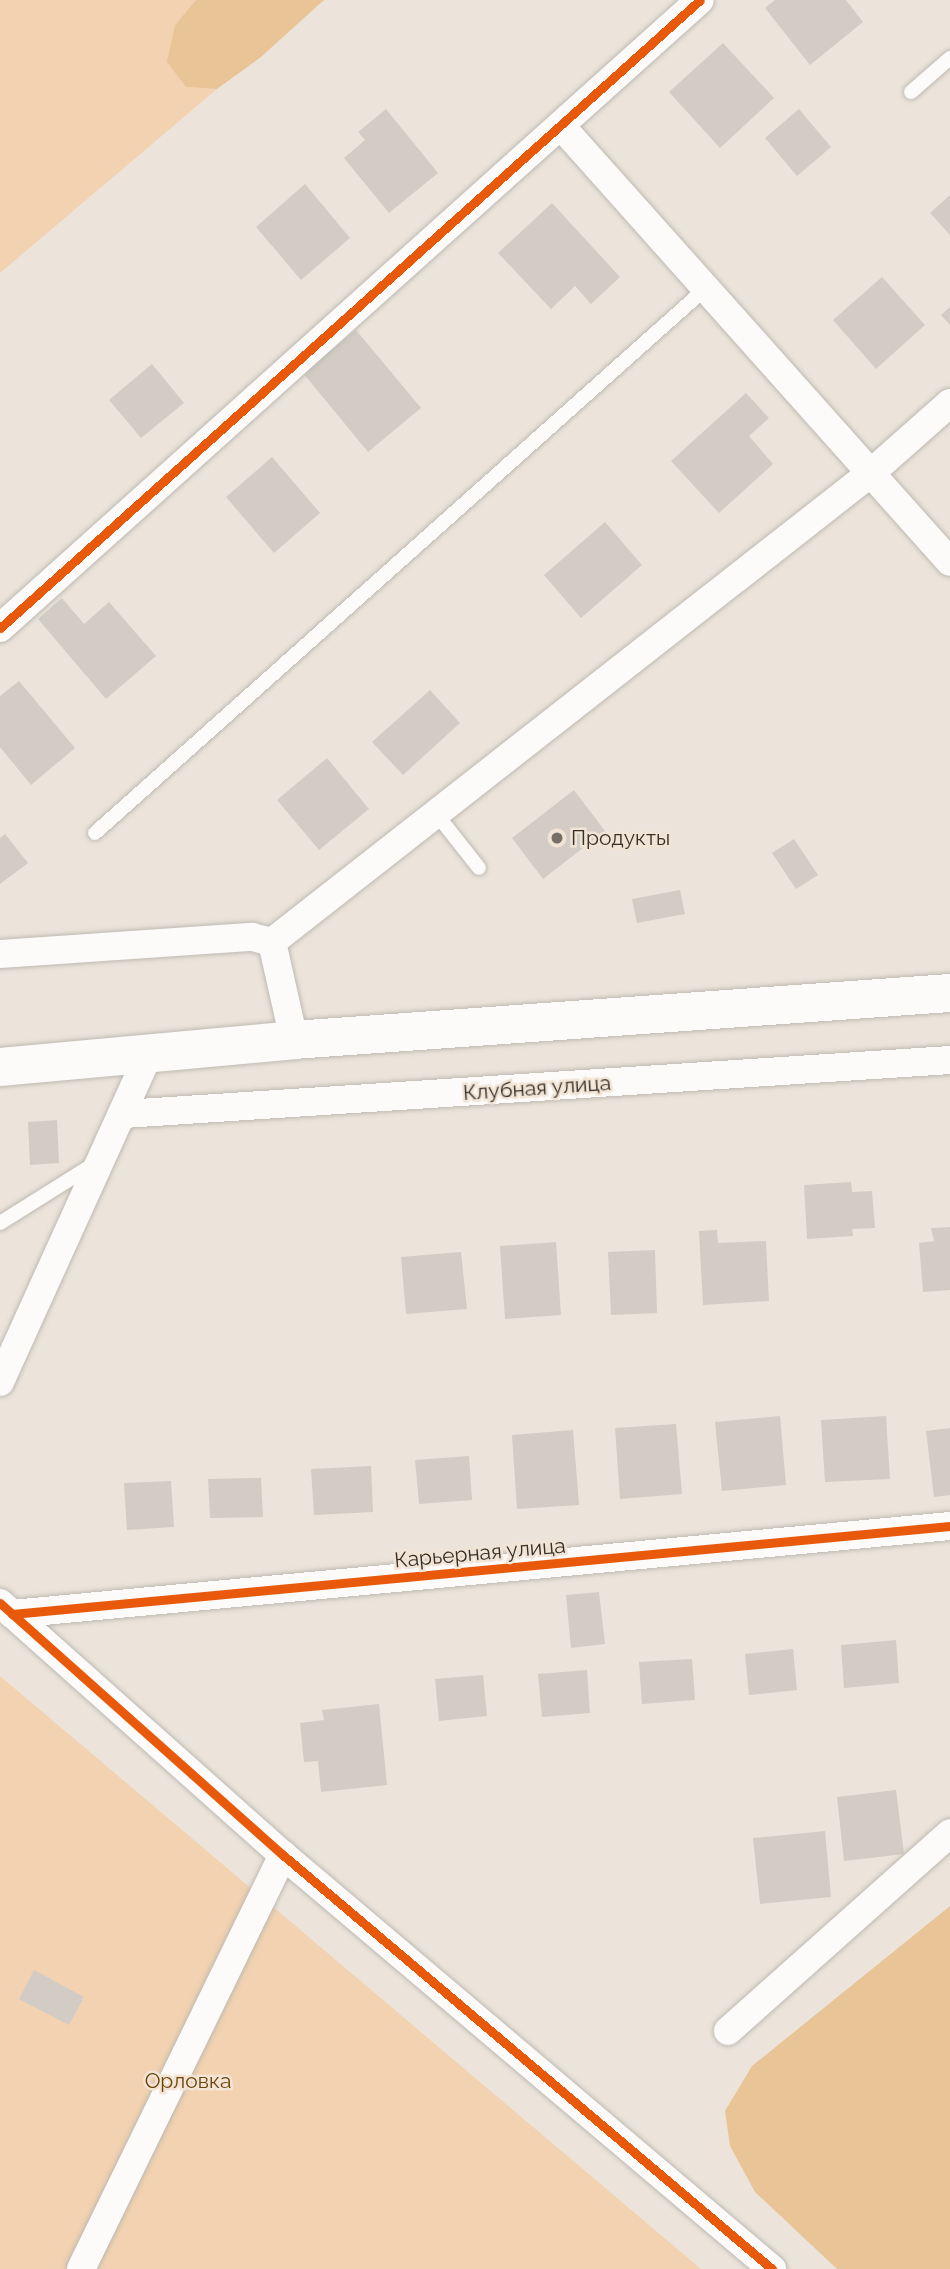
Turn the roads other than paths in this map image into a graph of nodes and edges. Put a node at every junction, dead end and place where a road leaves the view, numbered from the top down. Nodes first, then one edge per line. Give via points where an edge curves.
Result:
1 (700, 0) edge
2 (950, 58) edge
3 (911, 92) dead end
4 (561, 126) junction
5 (706, 288) junction
6 (950, 403) edge
7 (872, 472) junction
8 (950, 562) edge
9 (0, 628) edge
10 (438, 816) junction
11 (95, 833) dead end
12 (480, 868) dead end
13 (272, 942) junction
14 (0, 954) edge
15 (950, 993) edge
16 (294, 1040) junction
17 (148, 1056) junction
18 (950, 1060) edge
19 (0, 1067) edge
20 (124, 1114) junction
21 (98, 1161) junction
22 (0, 1223) edge
23 (0, 1382) edge
24 (950, 1526) edge
25 (6, 1609) edge
26 (950, 1833) edge
27 (283, 1855) junction
28 (728, 2031) dead end
29 (81, 2269) edge
30 (772, 2269) edge

1 - 4 street
2 - 3 lane
4 - 5 street
4 - 9 street
5 - 7 street
5 - 11 lane
6 - 7 street
7 - 8 street
7 - 10 street
10 - 12 lane
10 - 13 street
13 - 14 street via 252,937
13 - 16 street
15 - 16 main road
16 - 17 main road
17 - 19 main road
17 - 20 street
18 - 20 street, Клубная улица
20 - 21 street
21 - 22 lane
21 - 23 street
24 - 25 street, Карьерная улица
25 - 27 street
26 - 28 street
27 - 29 street
27 - 30 street

